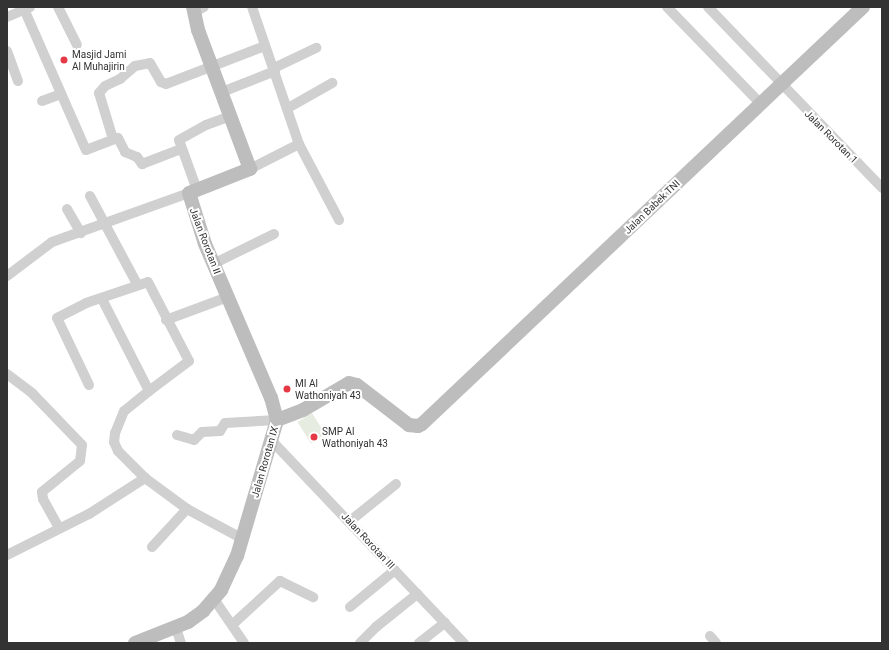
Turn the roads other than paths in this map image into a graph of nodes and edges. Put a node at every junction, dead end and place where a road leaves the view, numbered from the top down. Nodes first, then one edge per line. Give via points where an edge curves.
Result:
1 (58, 7) edge
2 (252, 7) edge
3 (667, 7) edge
4 (708, 7) edge
5 (863, 7) edge
6 (27, 8) edge
7 (197, 9) edge
8 (10, 13) edge
9 (77, 45) dead end
10 (265, 46) junction
11 (316, 48) dead end
12 (7, 51) edge
13 (212, 67) junction
14 (274, 69) junction
15 (18, 81) dead end
16 (332, 83) dead end
17 (778, 86) junction
18 (222, 92) junction
19 (61, 94) junction
20 (42, 102) dead end
21 (763, 102) junction
22 (288, 108) junction
23 (231, 116) junction
24 (113, 139) junction
25 (299, 144) junction
26 (180, 145) junction
27 (250, 169) junction
28 (882, 188) edge
29 (193, 192) junction
30 (90, 196) dead end
31 (67, 209) dead end
32 (340, 220) dead end
33 (104, 223) junction
34 (80, 233) junction
35 (274, 234) dead end
36 (213, 264) junction
37 (7, 276) edge
38 (137, 284) junction
39 (228, 297) junction
40 (102, 299) junction
41 (166, 320) junction
42 (7, 374) edge
43 (89, 385) dead end
44 (149, 391) junction
45 (441, 407) joint
46 (277, 420) junction
47 (177, 435) dead end
48 (272, 441) junction
49 (145, 478) junction
50 (396, 484) dead end
51 (187, 508) junction
52 (350, 521) junction
53 (59, 528) junction
54 (243, 539) junction
55 (152, 548) dead end
56 (7, 554) edge
57 (395, 570) junction
58 (418, 594) junction
59 (313, 597) dead end
60 (214, 599) junction
61 (350, 607) dead end
62 (445, 623) junction
63 (233, 624) junction
64 (176, 628) junction
65 (135, 643) edge
66 (182, 643) edge
67 (244, 643) edge
68 (360, 643) edge
69 (419, 643) edge
70 (464, 643) edge

1 - 9 street
2 - 10 street
3 - 21 street
4 - 17 street, Jalan Rorotan 1
5 - 17 street, Jalan Babek TNI
6 - 8 street
6 - 19 street
7 - 13 street
10 - 13 street
10 - 14 street
11 - 14 street
12 - 15 street
13 - 18 street
13 - 24 street via 162,84 154,66 148,62 135,66 120,79 101,89 99,98
14 - 18 street
14 - 22 street
16 - 22 street
17 - 21 street, Jalan Babek TNI
17 - 28 street, Jalan Rorotan 1
18 - 23 street
19 - 20 street
19 - 24 street via 86,150
21 - 45 street, Jalan Babek TNI
22 - 25 street
23 - 26 street via 206,125
23 - 27 street
24 - 26 street via 118,138 125,152 137,157 142,164
25 - 27 street
25 - 32 street
26 - 29 street
27 - 29 street
29 - 33 street
29 - 36 street, Jalan Rorotan II
30 - 33 street
31 - 34 street
33 - 34 street
33 - 38 street
34 - 37 street via 52,242
35 - 36 street
36 - 39 street, Jalan Rorotan II
38 - 40 street
38 - 41 street via 149,283
39 - 41 street
39 - 46 street, Jalan Rorotan II via 271,398
40 - 43 street via 86,303 57,318
40 - 44 street
41 - 44 street via 189,361
42 - 53 street via 32,393 82,445 80,461 42,492 43,499
44 - 49 street via 124,411 114,442 118,451
45 - 46 street, Jalan Rorotan IX via 422,424 414,427 357,385 349,382 303,410
46 - 47 street via 225,423 220,431 202,432 194,440
46 - 48 street, Jalan Rorotan IX
48 - 52 street, Jalan Rorotan III
48 - 54 street, Jalan Rorotan IX
49 - 51 street
49 - 53 street via 89,514
50 - 52 street
51 - 54 street
51 - 55 street
52 - 57 street, Jalan Rorotan III
53 - 56 street
54 - 60 street, Jalan Rorotan IX via 230,574
57 - 58 street, Jalan Rorotan III
57 - 61 street
58 - 62 street, Jalan Rorotan III
58 - 68 street
59 - 63 street via 280,581
60 - 63 street
60 - 64 street, Jalan Rorotan IX via 194,618
62 - 69 street
62 - 70 street, Jalan Rorotan III
63 - 67 street
64 - 65 street, Jalan Rorotan IX
64 - 66 street

